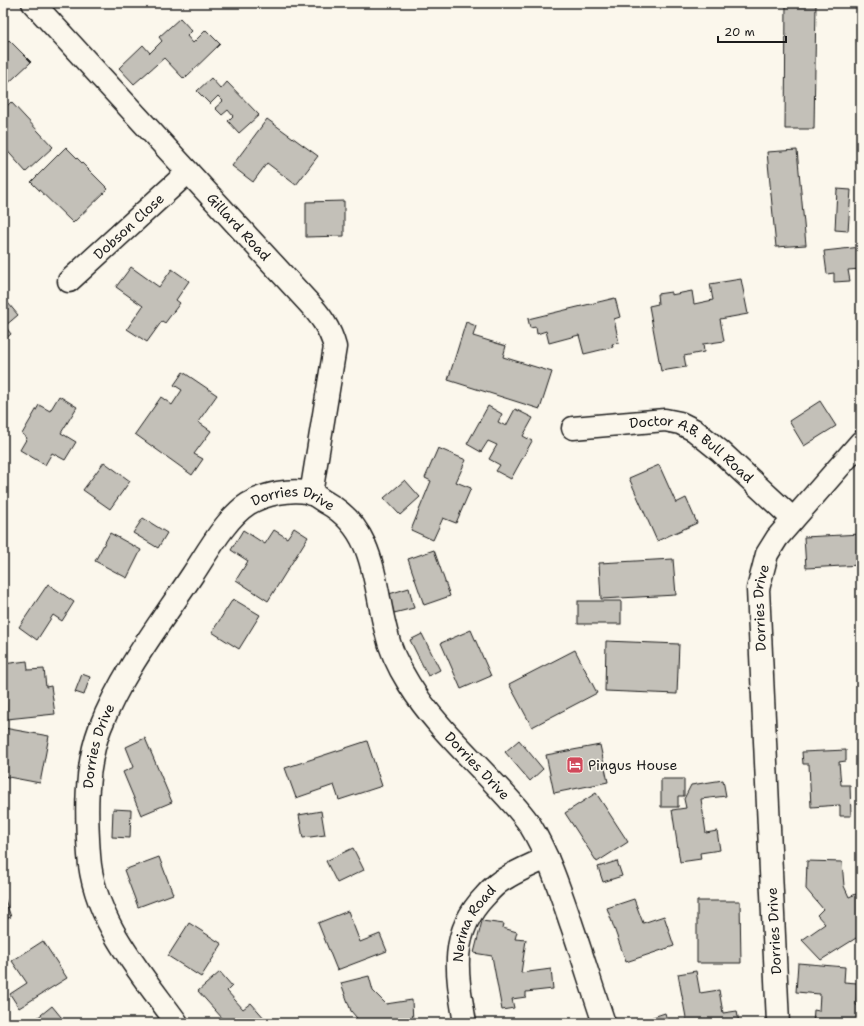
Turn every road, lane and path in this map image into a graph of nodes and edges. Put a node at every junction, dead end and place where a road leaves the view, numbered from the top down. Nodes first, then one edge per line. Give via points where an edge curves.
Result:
1 (33, 3) edge
2 (188, 172) junction
3 (69, 281) dead end
4 (573, 428) dead end
5 (861, 442) edge
6 (311, 494) junction
7 (794, 519) junction
8 (547, 858) junction
9 (177, 1023) edge
10 (465, 1023) edge
11 (604, 1023) edge
12 (778, 1023) edge

1 - 2 street, Gillard Road
2 - 3 street, Dobson Close
2 - 6 street, Gillard Road via 307,301 332,334 335,348
4 - 7 street, Doctor A.B. Bull Road via 665,420 680,423 694,430 720,451
5 - 7 street, Dorries Drive
6 - 8 street, Dorries Drive via 350,519 361,534 370,557 386,636 408,684 432,716 514,805 529,824
6 - 9 street, Dorries Drive via 300,492 264,496 238,512 126,672 100,730 88,782 89,858 95,886 115,936
7 - 12 street, Dorries Drive via 777,538 768,554 758,589
8 - 10 street, Nerina Road via 504,878 473,908 465,924 458,946 457,976
8 - 11 street, Dorries Drive via 561,891

